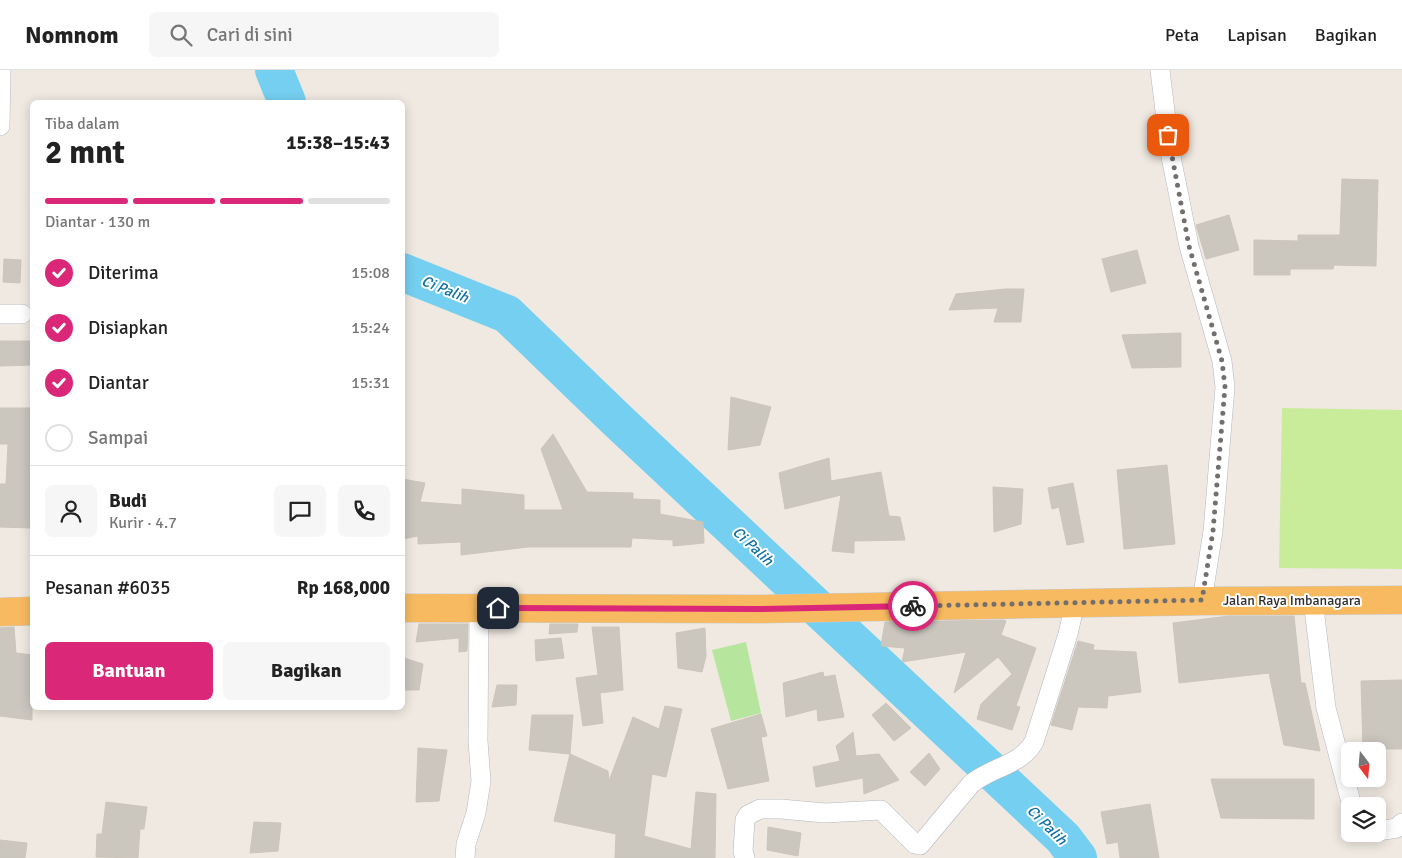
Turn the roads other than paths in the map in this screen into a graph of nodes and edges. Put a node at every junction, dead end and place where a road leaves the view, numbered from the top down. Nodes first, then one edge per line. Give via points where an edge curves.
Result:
1 (1160, 70) edge
2 (1, 73) edge
3 (0, 126) edge
4 (0, 314) edge
5 (22, 314) dead end
6 (1202, 600) junction
7 (1313, 600) junction
8 (1402, 600) edge
9 (1075, 603) junction
10 (405, 608) edge
11 (479, 608) junction
12 (30, 611) edge
13 (0, 612) edge
14 (1350, 797) edge
15 (1402, 824) edge
16 (1386, 830) edge
17 (464, 858) edge
18 (746, 858) edge

1 - 6 street via 1170,152 1189,246 1222,361 1225,387 1213,531
2 - 3 street
4 - 5 street
6 - 7 highway, Jalan Raya Imbanagara
6 - 9 highway, Jalan Raya Imbanagara
7 - 8 highway, Jalan Raya Imbanagara
7 - 14 street via 1326,708
9 - 11 highway, Jalan Raya Imbanagara via 759,609
9 - 18 street via 1068,634 1029,750 1009,766 981,776 971,784 920,845 915,844 881,810 825,813 760,809 745,820 743,851
10 - 11 highway, Jalan Raya Imbanagara
11 - 17 street via 478,741 482,781
12 - 13 highway
15 - 16 street

